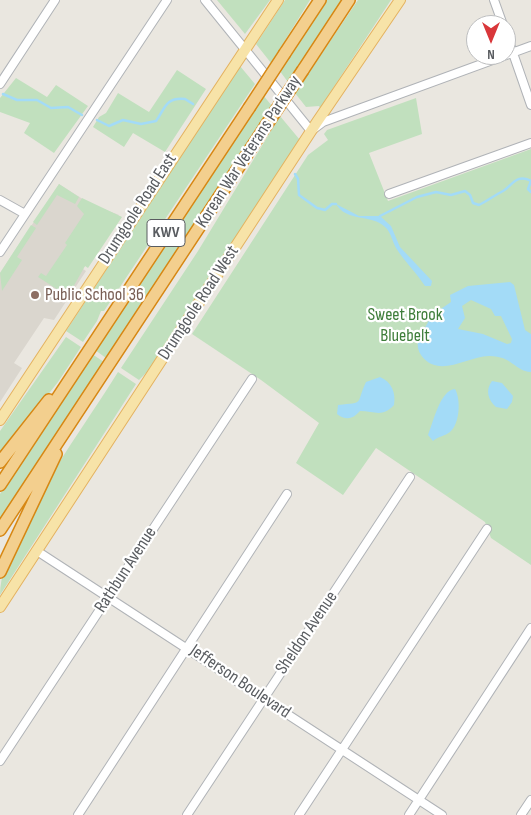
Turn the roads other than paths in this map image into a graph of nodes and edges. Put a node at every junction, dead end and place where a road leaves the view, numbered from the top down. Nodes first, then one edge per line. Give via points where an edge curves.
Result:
1 (55, 0) edge
2 (167, 0) edge
3 (204, 0) edge
4 (278, 0) edge
5 (320, 0) edge
6 (349, 0) edge
7 (400, 0) edge
8 (494, 0) edge
9 (499, 15) edge
10 (531, 46) edge
11 (243, 50) junction
12 (516, 52) edge
13 (516, 62) edge
14 (480, 65) edge
15 (0, 84) edge
16 (531, 105) edge
17 (311, 131) junction
18 (531, 143) edge
19 (389, 194) dead end
20 (0, 200) edge
21 (25, 214) junction
22 (0, 252) edge
23 (84, 358) junction
24 (252, 379) dead end
25 (0, 420) edge
26 (62, 435) junction
27 (0, 462) edge
28 (410, 477) dead end
29 (0, 486) edge
30 (287, 494) dead end
31 (487, 529) dead end
32 (0, 530) edge
33 (37, 551) junction
34 (0, 572) edge
35 (109, 596) junction
36 (0, 607) edge
37 (531, 628) edge
38 (186, 646) junction
39 (264, 698) junction
40 (341, 751) junction
41 (0, 761) edge
42 (419, 800) junction
43 (531, 800) edge
44 (78, 815) edge
45 (187, 815) edge
46 (299, 815) edge
47 (409, 815) edge
48 (442, 815) edge
49 (521, 815) edge

1 - 15 street
2 - 21 street
3 - 11 street
4 - 11 main road, Drumgoole Road East
5 - 23 highway, Korean War Veterans Parkway / KWV, bridge
6 - 26 highway, Korean War Veterans Parkway / KWV, bridge
7 - 17 main road, Drumgoole Road West
8 - 9 street
10 - 12 street
11 - 17 street
11 - 25 main road, Drumgoole Road East
13 - 16 street
14 - 17 street via 323,122
17 - 33 main road, Drumgoole Road West
18 - 19 street
20 - 21 street
21 - 22 street
23 - 27 highway
23 - 29 highway, Korean War Veterans Parkway / KWV
24 - 35 street, Rathbun Avenue
26 - 32 highway, Korean War Veterans Parkway / KWV
26 - 34 highway via 53,463
28 - 39 street, Sheldon Avenue
30 - 38 street
31 - 40 street
33 - 35 street, Jefferson Boulevard
33 - 36 main road, Drumgoole Road West
35 - 38 street, Jefferson Boulevard
35 - 41 street, Rathbun Avenue
37 - 42 street
38 - 39 street, Jefferson Boulevard
38 - 44 street
39 - 40 street, Jefferson Boulevard
39 - 45 street, Sheldon Avenue
40 - 42 street, Jefferson Boulevard
40 - 46 street
42 - 47 street
42 - 48 street, Jefferson Boulevard
43 - 49 street

